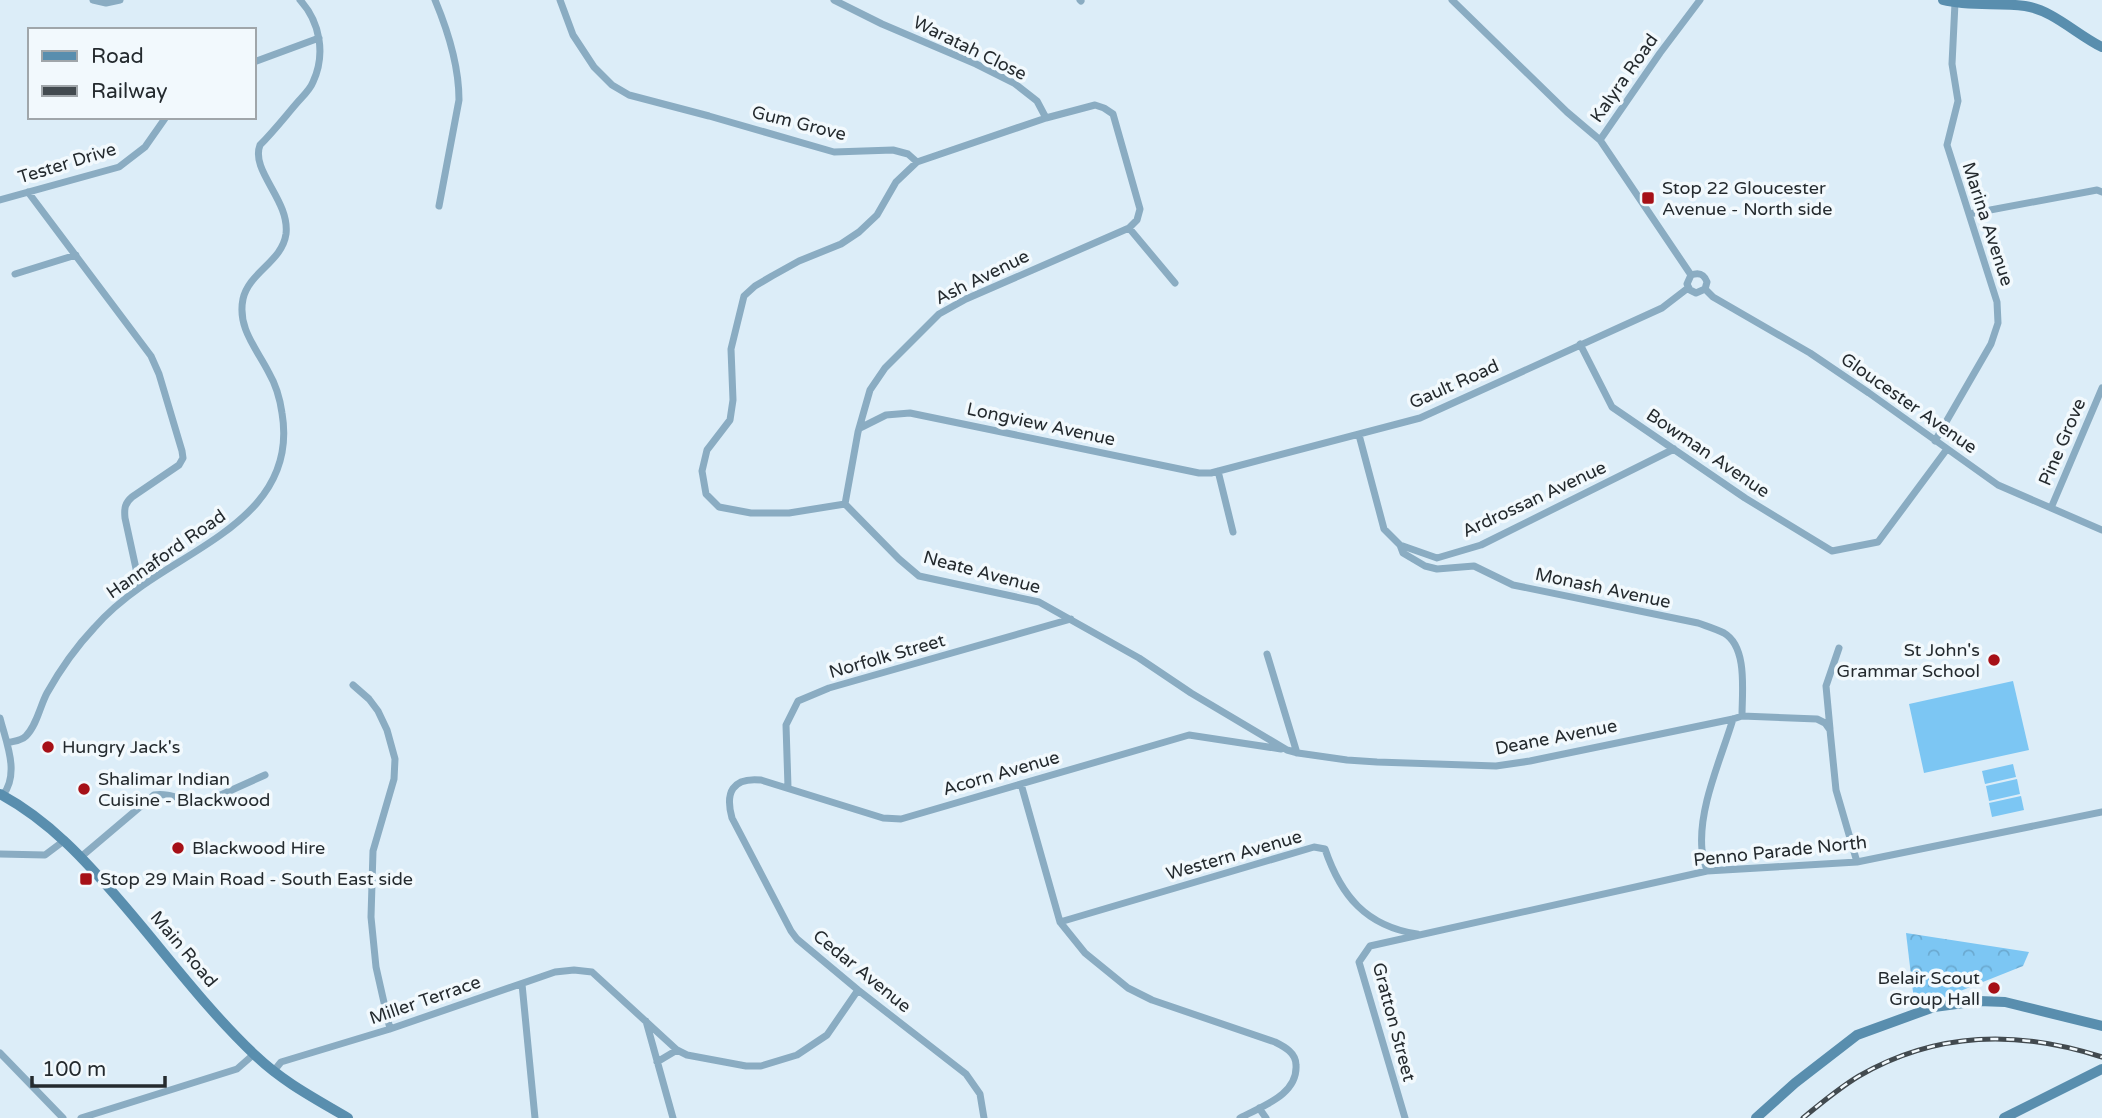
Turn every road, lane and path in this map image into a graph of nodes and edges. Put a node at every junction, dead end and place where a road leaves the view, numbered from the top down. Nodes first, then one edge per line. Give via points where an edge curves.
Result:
1 (93, 0) edge
2 (120, 0) edge
3 (300, 0) edge
4 (435, 0) edge
5 (560, 0) edge
6 (834, 0) edge
7 (1452, 0) edge
8 (1700, 0) edge
9 (1943, 0) edge
10 (1955, 3) junction
11 (319, 38) junction
12 (2102, 47) edge
13 (256, 61) edge
14 (1046, 118) junction
15 (165, 119) edge
16 (1600, 140) junction
17 (917, 162) junction
18 (2102, 191) edge
19 (27, 192) junction
20 (0, 200) edge
21 (439, 206) dead end
22 (1969, 214) junction
23 (1129, 228) junction
24 (76, 255) junction
25 (15, 274) dead end
26 (1691, 275) junction
27 (1175, 283) dead end
28 (1688, 288) junction
29 (1705, 289) junction
30 (1580, 344) junction
31 (2102, 388) edge
32 (860, 428) junction
33 (1359, 435) junction
34 (1935, 441) junction
35 (1674, 449) junction
36 (1947, 449) junction
37 (1218, 471) junction
38 (845, 504) junction
39 (2050, 508) junction
40 (2102, 530) edge
41 (1233, 532) dead end
42 (1400, 545) junction
43 (140, 587) junction
44 (1071, 619) junction
45 (1839, 648) dead end
46 (1267, 654) dead end
47 (353, 685) dead end
48 (1742, 716) junction
49 (0, 718) edge
50 (1733, 719) junction
51 (1830, 730) junction
52 (7, 743) junction
53 (1287, 750) junction
54 (1298, 753) junction
55 (265, 775) dead end
56 (1020, 784) junction
57 (788, 787) junction
58 (730, 791) joint
59 (2, 794) edge
60 (2102, 812) edge
61 (65, 840) junction
62 (0, 854) edge
63 (82, 856) junction
64 (1857, 862) junction
65 (1707, 872) junction
66 (1060, 922) junction
67 (1421, 935) junction
68 (522, 984) junction
69 (858, 990) junction
70 (645, 1019) junction
71 (2102, 1026) edge
72 (390, 1029) junction
73 (677, 1049) junction
74 (0, 1053) edge
75 (254, 1054) junction
76 (657, 1062) junction
77 (2102, 1069) edge
78 (273, 1072) junction
79 (1259, 1108) junction
80 (63, 1118) edge
81 (81, 1118) edge
82 (348, 1118) edge
83 (535, 1118) edge
84 (673, 1118) edge
85 (984, 1118) edge
86 (1240, 1118) edge
87 (1266, 1118) edge
88 (1405, 1118) edge
89 (1756, 1118) edge
90 (2004, 1118) edge

1 - 2 street
3 - 11 street, Hannaford Road via 315,22
4 - 21 street via 459,86
5 - 17 street, Gum Grove via 573,35 594,67 629,96 834,152 894,150
6 - 14 street, Waratah Close via 1014,83 1037,101
7 - 16 street
8 - 16 street, Kalyra Road
9 - 10 main road
10 - 12 main road via 2026,6
10 - 22 street, Marina Avenue via 1952,64 1958,101 1947,145
11 - 13 street
11 - 43 street, Hannaford Road via 321,53 313,85 257,153 281,204 286,235 282,247 253,279 243,301 243,321 278,395 284,440 278,470 242,519
14 - 17 street
14 - 23 street via 1095,105 1113,114 1140,209 1138,220
15 - 19 street, Tester Drive via 145,147 119,167
16 - 26 street
17 - 38 street via 859,232 799,261 744,296 731,349 730,420 707,450 702,471 706,494 719,507 789,513
18 - 22 street
19 - 20 street, Tester Drive
19 - 24 street
22 - 34 street, Marina Avenue via 1997,302 1998,323 1992,344
23 - 27 street
23 - 32 street, Ash Avenue via 939,314 885,368 870,390
24 - 25 street
24 - 43 street via 151,356 182,451 179,465 132,497 124,509
26 - 28 street
26 - 29 street via 1699,273 1705,278
28 - 29 street via 1696,293
28 - 30 street, Gault Road via 1661,308
29 - 34 street, Gloucester Avenue via 1810,353
30 - 33 street, Gault Road via 1420,418
30 - 35 street, Bowman Avenue via 1612,407
31 - 39 street, Pine Grove
32 - 37 street, Longview Avenue via 886,415 911,413 1199,473
32 - 38 street, Ash Avenue
33 - 37 street, Gault Road
33 - 42 street via 1384,529
34 - 36 street, Gloucester Avenue
35 - 36 street, Bowman Avenue via 1832,551 1878,542
35 - 42 street, Ardrossan Avenue via 1481,545 1437,558
36 - 39 street, Gloucester Avenue via 1998,485
37 - 41 street
38 - 44 street, Neate Avenue via 919,576 1039,602
39 - 40 street, Gloucester Avenue
42 - 48 street, Monash Avenue via 1403,553 1425,566 1474,566 1513,585 1698,623 1726,634 1738,650
43 - 52 street, Hannaford Road via 95,626 73,653 28,734
44 - 53 street, Neate Avenue
44 - 57 street, Norfolk Street via 829,688 799,701 786,725
45 - 51 street via 1826,686
46 - 54 street
47 - 72 street via 378,711 395,759 394,779 373,851 371,918
48 - 50 street, Deane Avenue
48 - 51 street, Deane Avenue via 1817,719
49 - 52 street
50 - 54 street, Deane Avenue via 1496,766 1347,760
50 - 65 street via 1704,824 1702,849
51 - 64 street via 1836,790
52 - 59 street via 11,781
53 - 54 street, Neate Avenue
53 - 56 street, Acorn Avenue via 1189,735
55 - 63 street via 205,802 155,795
56 - 57 street, Acorn Avenue via 901,819 883,818
56 - 66 street
57 - 58 street, Acorn Avenue via 748,779
58 - 69 street, Cedar Avenue via 732,818 790,931
59 - 61 main road, Main Road
60 - 64 street, Penno Parade North
61 - 62 street via 45,855
61 - 63 main road, Main Road
63 - 75 main road, Main Road
64 - 65 street, Penno Parade North
65 - 67 street, Penno Parade North
66 - 67 street, Western Avenue via 1314,848 1325,849 1351,902 1374,920
66 - 79 street via 1085,953 1128,988 1287,1048 1296,1059 1292,1087
67 - 88 street, Gratton Street via 1370,946 1359,962
68 - 70 street, Miller Terrace via 555,972 592,972
68 - 72 street, Miller Terrace
68 - 83 street
69 - 73 street via 827,1035 797,1055 746,1066
69 - 85 street, Cedar Avenue via 966,1074 979,1094
70 - 73 street
70 - 76 street
71 - 89 main road via 2005,1002 1934,1007 1857,1035
72 - 78 street, Miller Terrace via 281,1062
73 - 76 street
74 - 80 street
75 - 78 main road, Main Road
75 - 81 street via 237,1069
76 - 84 street
77 - 90 main road
78 - 82 main road, Main Road
79 - 86 street
79 - 87 street

